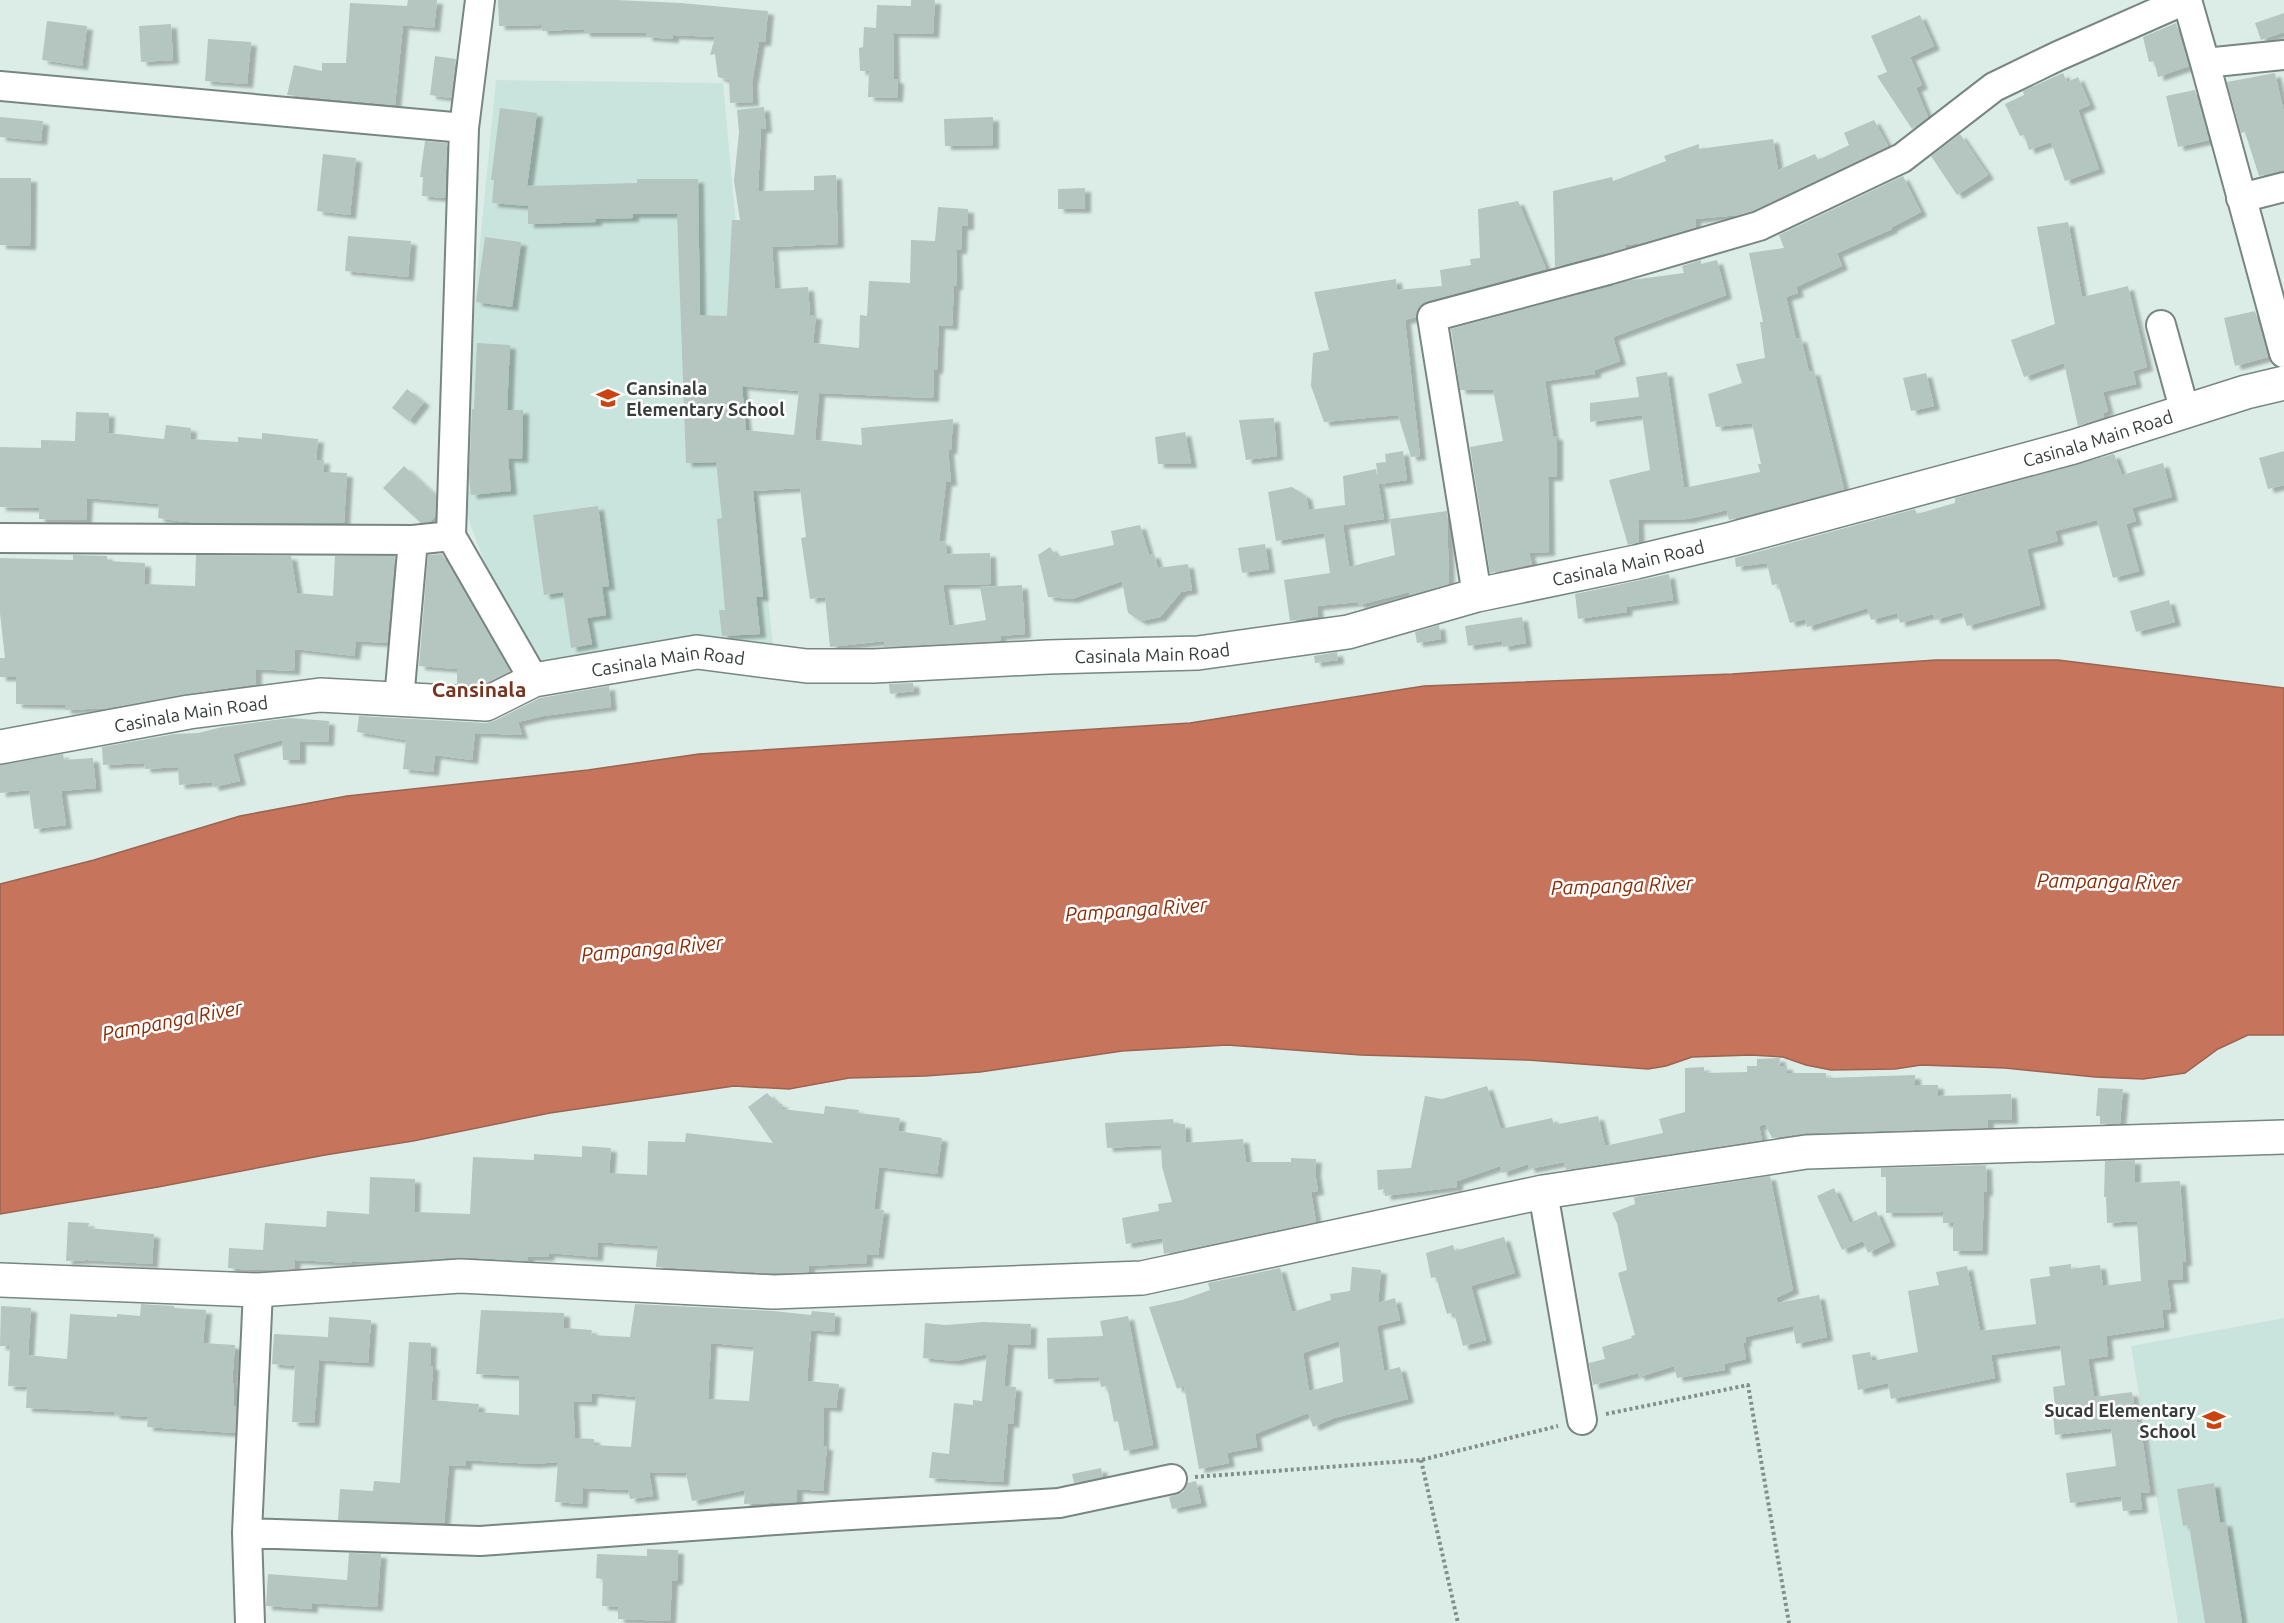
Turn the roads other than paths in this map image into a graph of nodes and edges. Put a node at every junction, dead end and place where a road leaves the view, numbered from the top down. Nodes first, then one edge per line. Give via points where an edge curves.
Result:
1 (480, 0) edge
2 (2186, 0) edge
3 (2284, 55) edge
4 (2205, 63) junction
5 (0, 86) edge
6 (464, 128) junction
7 (2284, 187) edge
8 (2241, 198) junction
9 (2161, 325) dead end
10 (2284, 353) edge
11 (2284, 383) edge
12 (2185, 412) junction
13 (451, 536) junction
14 (0, 538) edge
15 (412, 540) junction
16 (1477, 595) junction
17 (534, 680) junction
18 (399, 700) junction
19 (0, 747) edge
20 (2284, 1137) edge
21 (1543, 1192) junction
22 (0, 1280) edge
23 (258, 1290) junction
24 (1582, 1419) road end
25 (1172, 1479) road end
26 (247, 1533) junction
27 (250, 1623) edge

1 - 6 street
2 - 4 street
2 - 16 street via 1994,87 1902,158 1759,226 1432,317
3 - 4 street
4 - 8 street
5 - 6 street
6 - 13 street
7 - 8 street
8 - 10 street
9 - 12 street
11 - 12 street, Casinala Main Road
12 - 16 street, Casinala Main Road via 2073,447 1732,539
13 - 15 street
13 - 17 street
14 - 15 street
15 - 18 street
16 - 17 street, Casinala Main Road via 1348,632 1197,652 874,666 807,666 697,652
17 - 18 street, Casinala Main Road via 486,704
18 - 19 street, Casinala Main Road via 308,697 189,712
20 - 21 street via 1806,1152
21 - 23 street via 1142,1278 774,1292 460,1276
21 - 24 street
22 - 23 street
23 - 26 street
25 - 26 street via 1059,1503 480,1541
26 - 27 street

